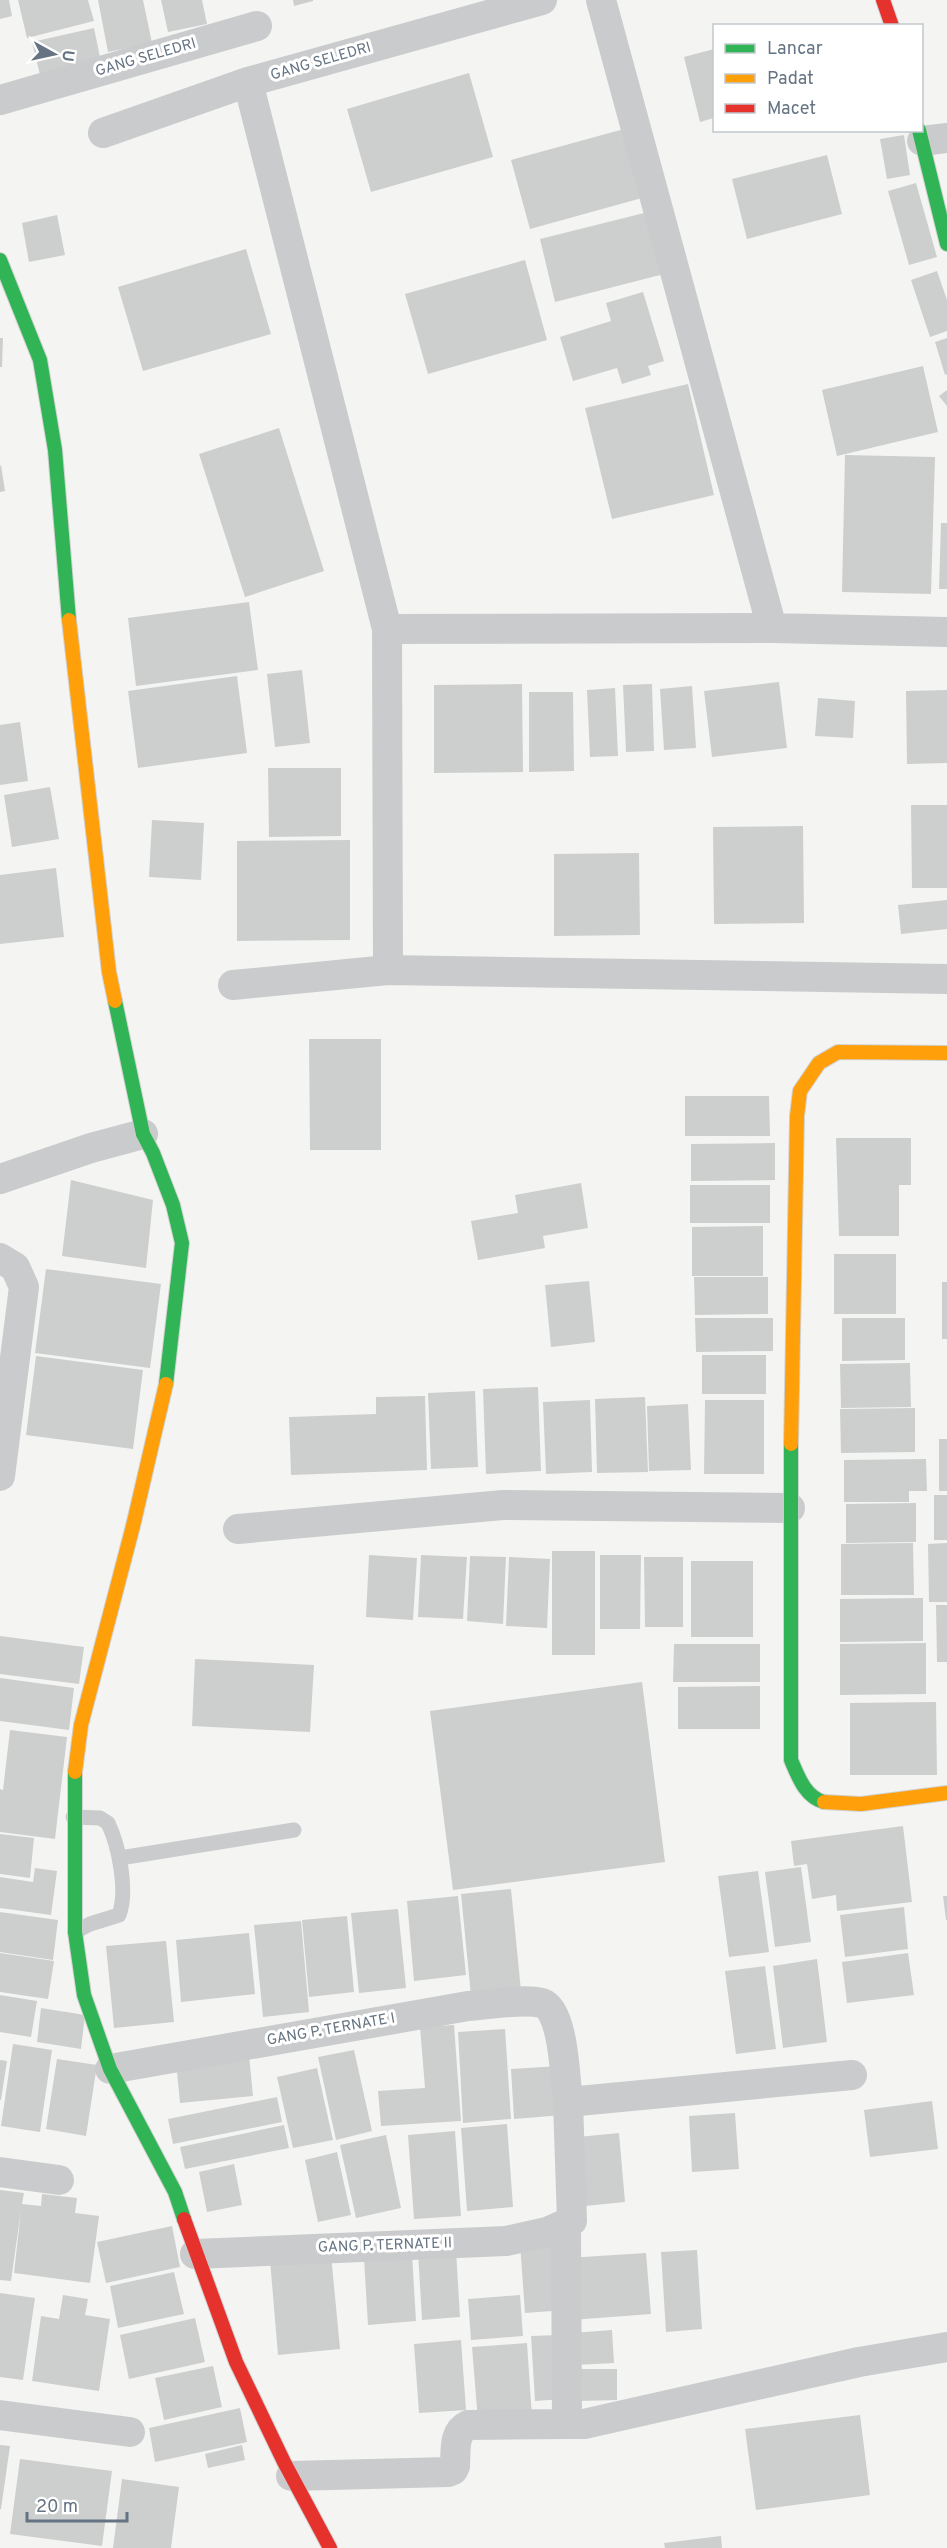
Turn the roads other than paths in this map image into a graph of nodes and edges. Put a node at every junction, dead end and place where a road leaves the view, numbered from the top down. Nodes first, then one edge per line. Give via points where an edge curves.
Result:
1 (542, 0) edge
2 (601, 0) edge
3 (884, 0) edge
4 (891, 24) edge
5 (257, 26) dead end
6 (248, 82) junction
7 (0, 100) edge
8 (103, 133) dead end
9 (929, 137) edge
10 (947, 244) edge
11 (0, 260) edge
12 (772, 628) junction
13 (387, 629) junction
14 (947, 632) edge
15 (388, 970) junction
16 (947, 979) edge
17 (234, 985) dead end
18 (947, 1053) edge
19 (143, 1134) junction
20 (0, 1179) edge
21 (0, 1258) edge
22 (0, 1476) edge
23 (790, 1508) junction
24 (238, 1528) dead end
25 (947, 1793) edge
26 (73, 1817) junction
27 (294, 1830) dead end
28 (120, 1858) junction
29 (75, 1932) junction
30 (110, 2069) junction
31 (852, 2075) dead end
32 (568, 2102) junction
33 (0, 2172) edge
34 (59, 2180) dead end
35 (569, 2223) junction
36 (195, 2254) junction
37 (947, 2346) edge
38 (0, 2415) edge
39 (567, 2424) junction
40 (130, 2432) dead end
41 (291, 2476) junction
42 (330, 2548) edge

1 - 6 street, GANG SELEDRI
2 - 12 street
3 - 4 street
5 - 7 street, GANG SELEDRI
6 - 8 street, GANG SELEDRI
6 - 13 street
9 - 10 street
11 - 19 street via 40,360 51,428 64,580 109,972
12 - 13 street
12 - 14 street
13 - 15 street
15 - 16 street
15 - 17 street
18 - 23 street via 837,1053 819,1063 800,1090
19 - 20 street
19 - 26 street via 173,1205 182,1243 168,1373 81,1725
21 - 22 street via 15,1268 24,1287
23 - 24 street via 503,1505
23 - 25 street via 791,1760 801,1785 819,1801 843,1805
26 - 28 lane via 100,1818 108,1823
26 - 29 street
27 - 28 lane
28 - 29 lane via 122,1907 118,1915
29 - 30 street via 84,1995
30 - 32 street, GANG P. TERNATE I via 468,2006 527,2002 551,2008 557,2021
30 - 36 street via 175,2192
31 - 32 street
32 - 35 street
33 - 34 street
35 - 36 street, GANG P. TERNATE II via 506,2241
35 - 39 street
36 - 41 street via 236,2362
37 - 39 street via 584,2424
38 - 40 street
39 - 41 street via 468,2425 457,2436 455,2466 448,2472
41 - 42 street

